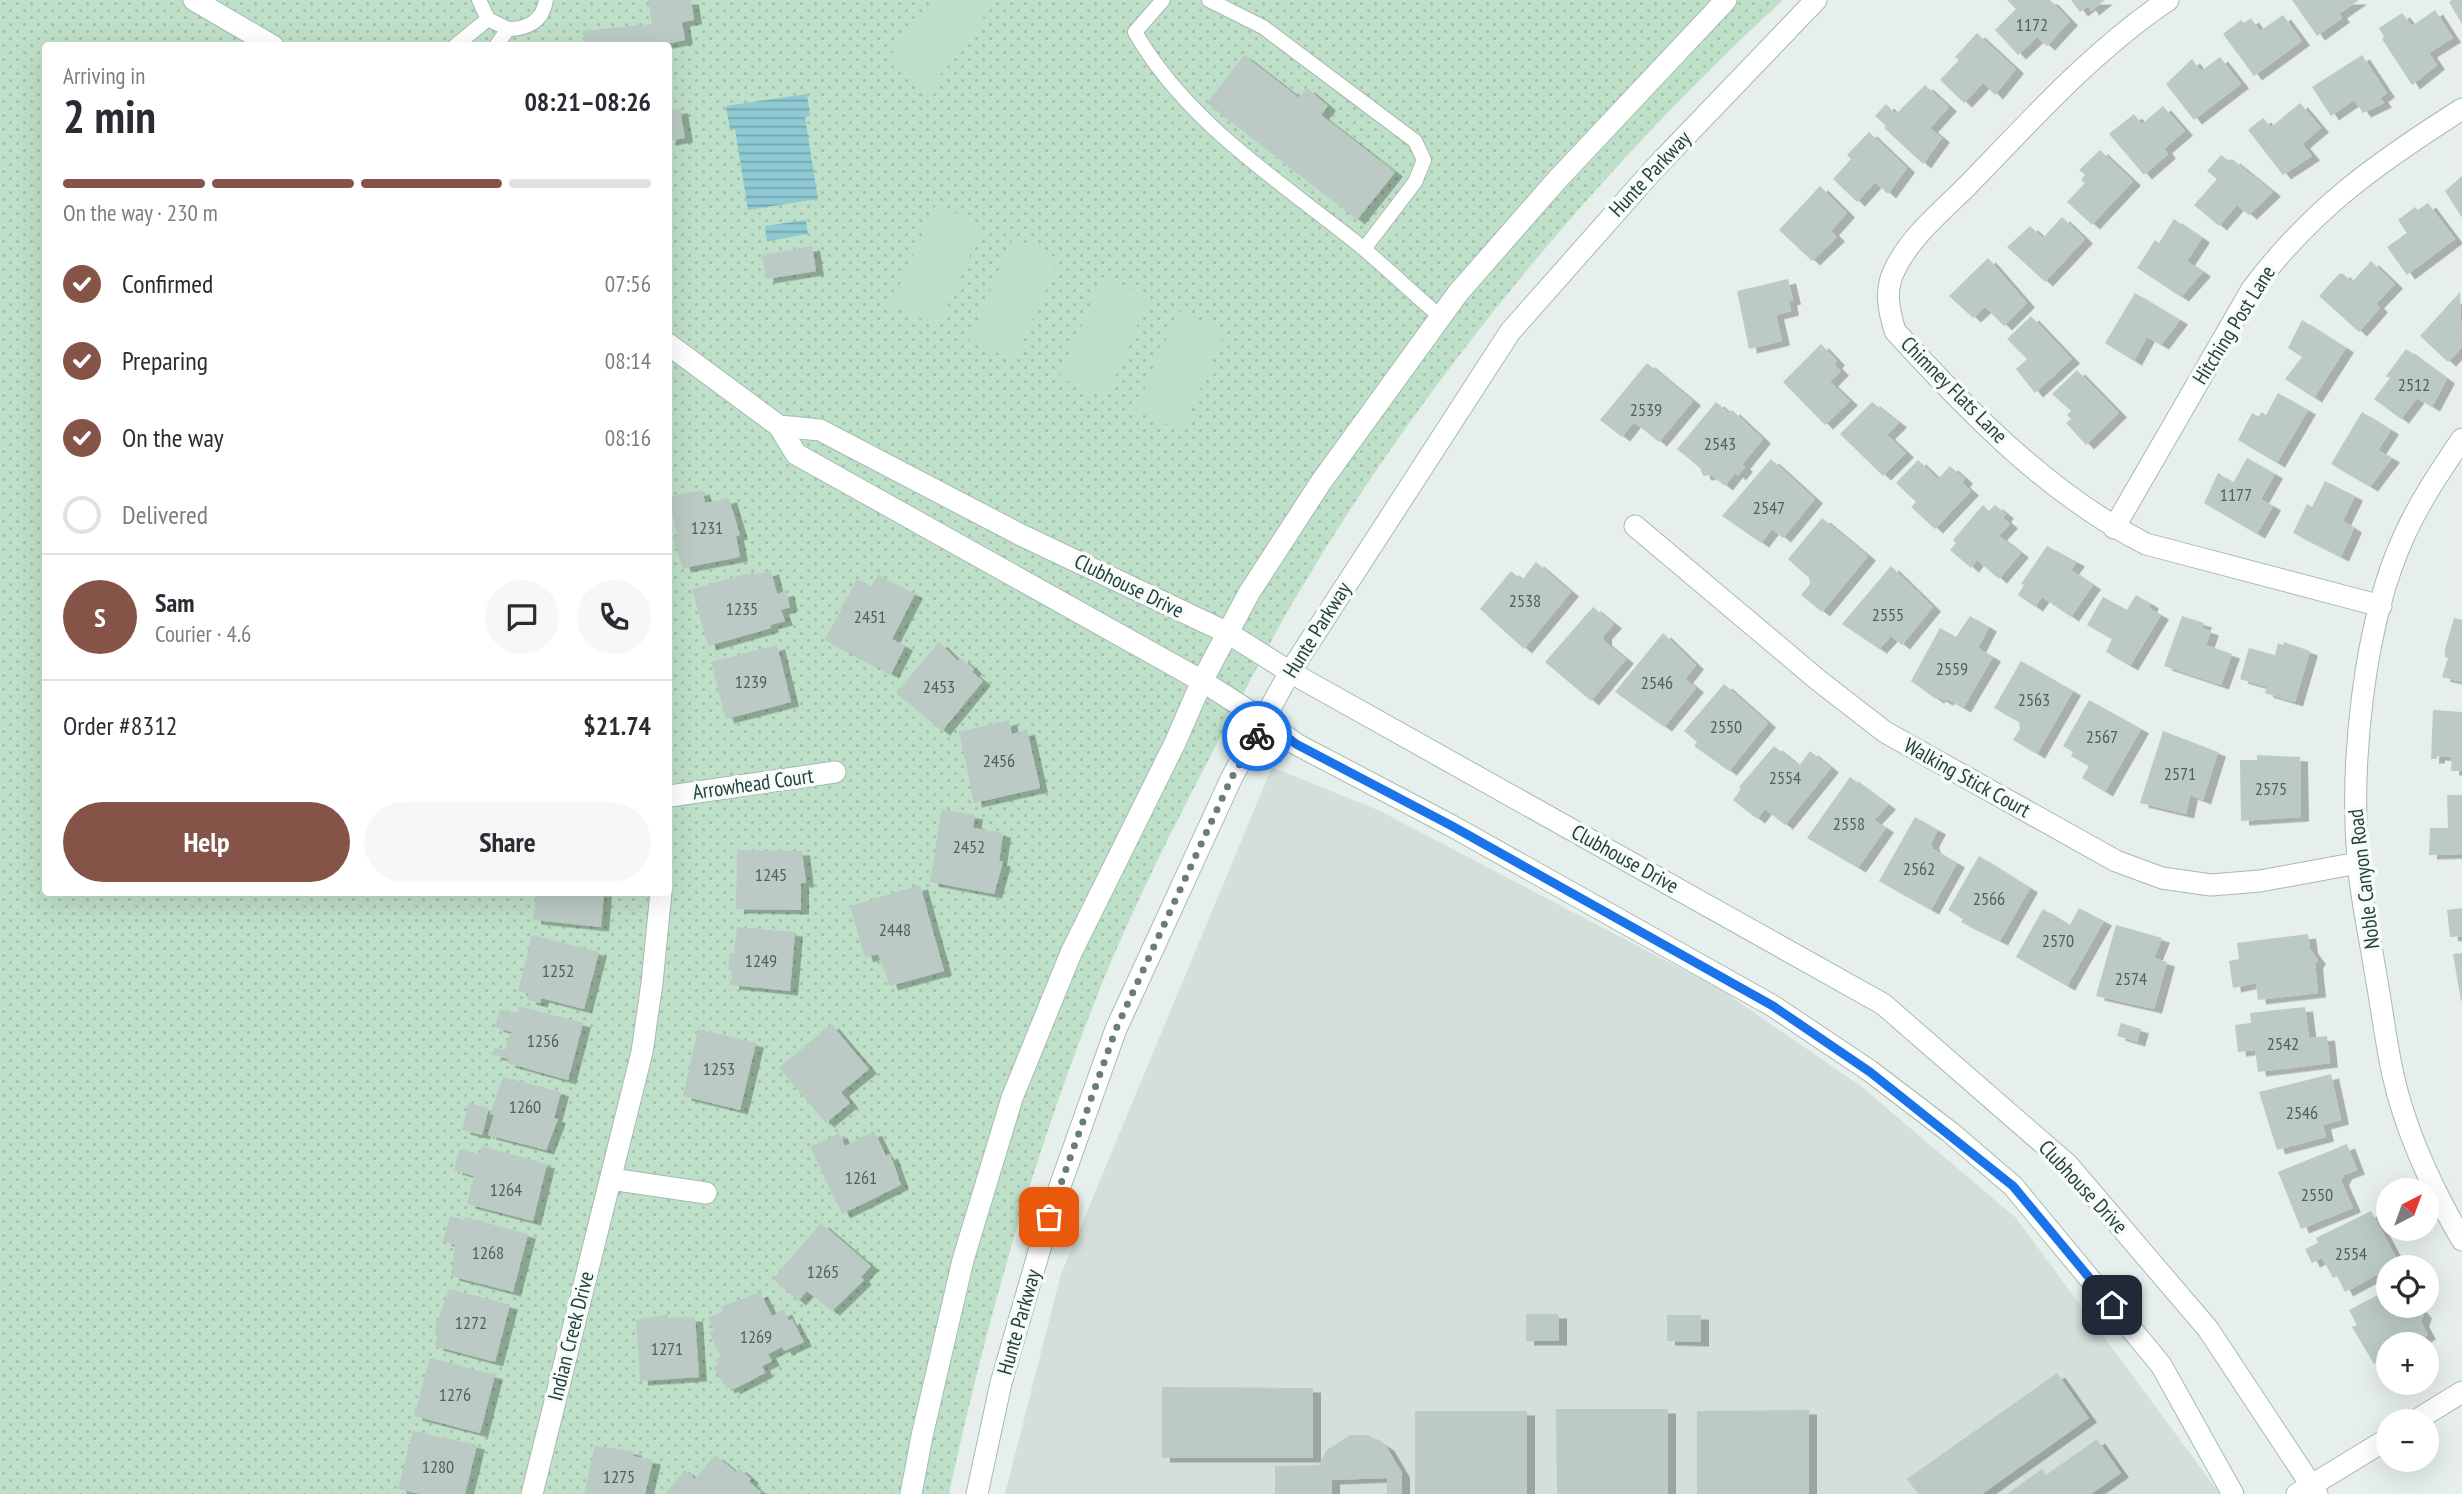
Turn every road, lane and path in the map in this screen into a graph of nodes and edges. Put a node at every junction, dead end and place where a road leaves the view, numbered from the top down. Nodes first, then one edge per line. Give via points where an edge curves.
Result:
1 (194, 0) edge
2 (479, 0) edge
3 (546, 0) edge
4 (1163, 0) edge
5 (1209, 0) edge
6 (1726, 0) edge
7 (1816, 0) edge
8 (2168, 0) edge
9 (488, 19) junction
10 (508, 29) junction
11 (266, 42) edge
12 (460, 42) edge
13 (499, 42) edge
14 (2462, 109) edge
15 (1364, 249) junction
16 (1441, 317) junction
17 (672, 347) edge
18 (779, 426) junction
19 (2462, 439) edge
20 (1635, 526) dead end
21 (2114, 528) junction
22 (2381, 606) junction
23 (1227, 633) junction
24 (1290, 672) junction
25 (1202, 681) junction
26 (1265, 720) junction
27 (835, 772) dead end
28 (672, 798) edge
29 (2358, 863) junction
30 (661, 896) edge
31 (611, 1179) junction
32 (706, 1193) dead end
33 (2462, 1241) edge
34 (2462, 1392) edge
35 (2434, 1409) edge
36 (2376, 1446) edge
37 (2309, 1491) edge
38 (532, 1494) edge
39 (911, 1494) edge
40 (976, 1494) edge
41 (2233, 1494) edge

1 - 11 street
2 - 9 lane
3 - 10 lane via 540,17 531,25
4 - 15 lane via 1135,32 1150,58 1216,132
5 - 15 lane via 1263,27 1415,141 1424,160 1415,182
6 - 16 street via 1556,181
7 - 24 street, Hunte Parkway via 1645,179 1510,332
8 - 21 street, Chimney Flats Lane via 2067,83 1922,233 1894,270 1887,305 1895,331 1924,363 2046,481
9 - 10 lane
9 - 12 lane
10 - 13 lane
14 - 21 street, Hitching Post Lane via 2380,161 2275,258 2252,289
15 - 16 lane
16 - 23 street via 1321,482
17 - 18 street
18 - 23 street, Clubhouse Drive via 820,430 1021,535
18 - 25 street via 796,454
19 - 22 street, Noble Canyon Road via 2405,534
20 - 29 street, Walking Stick Court via 1885,732 2116,861 2162,878 2211,885
21 - 22 street, Chimney Flats Lane via 2146,544
22 - 29 street, Noble Canyon Road via 2364,688 2356,759
23 - 24 street, Clubhouse Drive
23 - 25 street
24 - 26 street, Hunte Parkway
24 - 37 street, Clubhouse Drive via 1883,1004 2068,1165 2208,1329
25 - 26 street
25 - 39 street via 1071,953 1012,1098 963,1260
26 - 40 street, Hunte Parkway via 1232,777 1116,1029 1049,1217 1001,1383
26 - 41 street via 1296,744 1773,1006 1950,1132 2013,1186 2161,1365
27 - 28 street, Arrowhead Court
29 - 33 street, Noble Canyon Road via 2393,1077 2417,1149
30 - 31 street, Indian Creek Drive via 642,1052
31 - 32 street
31 - 38 street, Indian Creek Drive
34 - 35 street
36 - 37 street

